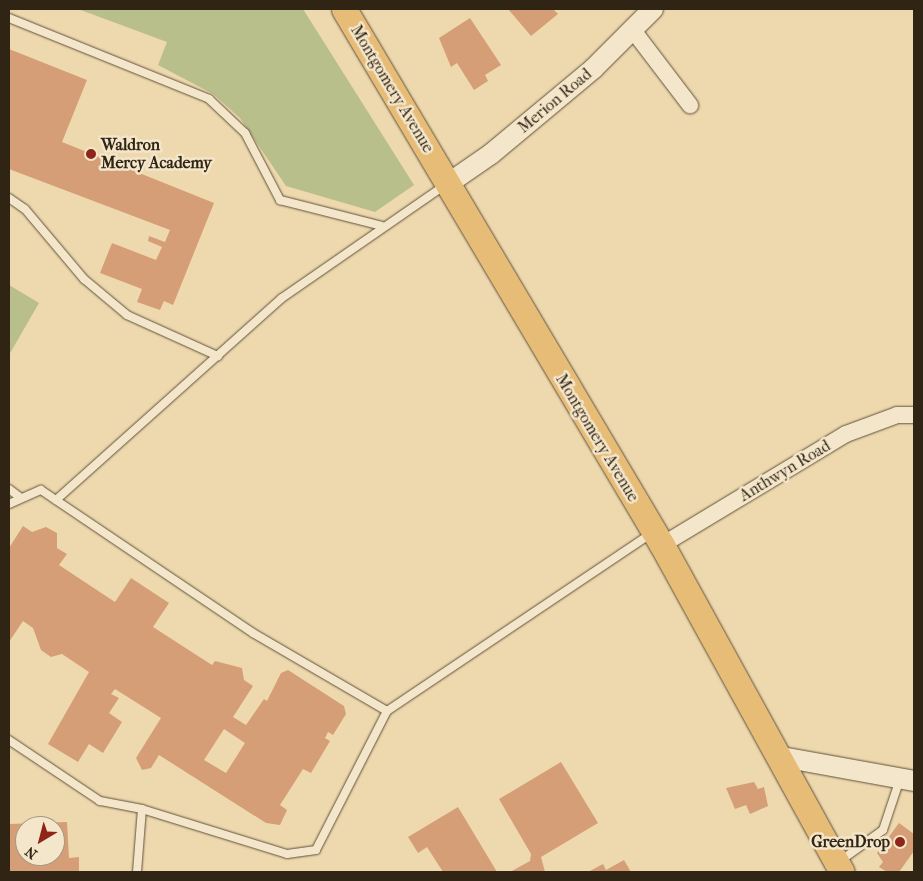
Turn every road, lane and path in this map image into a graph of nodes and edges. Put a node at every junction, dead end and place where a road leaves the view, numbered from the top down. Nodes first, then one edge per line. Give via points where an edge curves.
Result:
1 (344, 9) edge
2 (653, 9) edge
3 (9, 18) edge
4 (632, 29) junction
5 (690, 105) dead end
6 (449, 183) junction
7 (9, 198) edge
8 (382, 226) junction
9 (218, 356) junction
10 (914, 415) edge
11 (9, 490) edge
12 (21, 498) junction
13 (56, 500) junction
14 (9, 504) edge
15 (658, 538) junction
16 (386, 711) junction
17 (9, 740) edge
18 (782, 757) junction
19 (907, 780) edge
20 (142, 808) junction
21 (839, 868) edge
22 (136, 872) edge

1 - 6 main road, Montgomery Avenue
2 - 4 street, Merion Road
3 - 8 lane via 209,99 245,132 280,200
4 - 5 street
4 - 6 street, Merion Road via 540,114
6 - 8 lane
6 - 15 main road, Montgomery Avenue
7 - 9 lane via 25,209 84,279 127,315
8 - 9 lane via 282,298
9 - 13 lane
10 - 15 street, Anthwyn Road via 897,415 846,434
11 - 12 lane
12 - 13 lane via 41,490
12 - 14 lane
13 - 16 lane via 253,633
15 - 16 lane
15 - 18 main road, Montgomery Avenue
16 - 20 lane via 316,850 287,854
17 - 20 lane via 100,801
18 - 19 street
18 - 21 main road, Montgomery Avenue
19 - 21 lane via 883,830
20 - 22 lane

